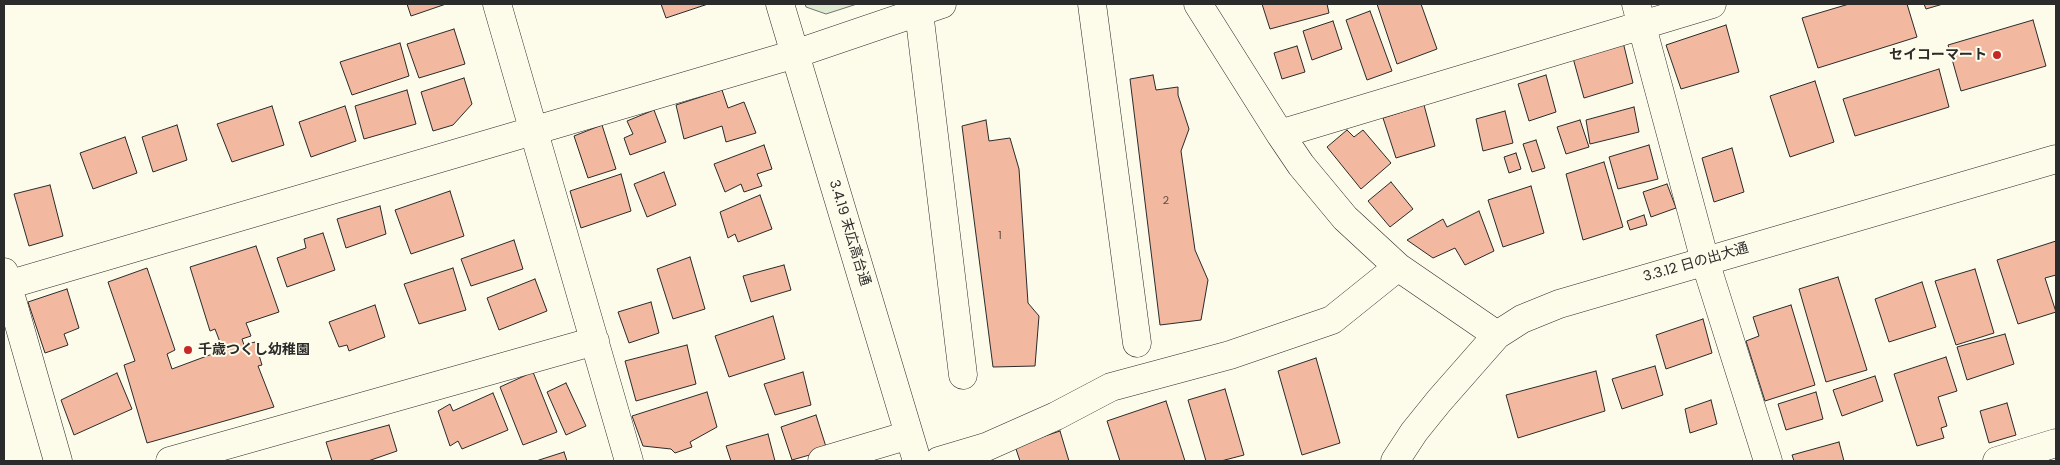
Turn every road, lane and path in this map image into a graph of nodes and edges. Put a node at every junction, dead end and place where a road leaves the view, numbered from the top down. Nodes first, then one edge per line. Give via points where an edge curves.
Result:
1 (497, 4) edge
2 (780, 4) edge
3 (1092, 4) edge
4 (1198, 4) edge
5 (1712, 4) edge
6 (931, 8) edge
7 (1639, 14) edge
8 (795, 54) junction
9 (534, 130) junction
10 (1280, 134) junction
11 (2056, 159) edge
12 (1705, 261) junction
13 (1398, 267) junction
14 (5, 281) edge
15 (1497, 335) junction
16 (595, 341) junction
17 (1137, 343) dead end
18 (963, 374) dead end
19 (909, 435) junction
20 (2056, 443) edge
21 (58, 461) edge
22 (170, 461) edge
23 (629, 461) edge
24 (822, 461) edge
25 (917, 461) edge
26 (939, 461) edge
27 (1395, 461) edge
28 (1768, 461) edge
29 (1997, 461) edge

1 - 9 street
2 - 8 street, 3.4.19 末広高台通
3 - 17 street
4 - 10 street
5 - 7 street
6 - 8 street
6 - 18 street
7 - 10 street
7 - 12 street
8 - 9 street
8 - 19 street, 3.4.19 末広高台通
9 - 14 street
9 - 16 street
10 - 13 street via 1345,218
11 - 12 street, 3.3.12 日の出大通
12 - 15 street, 3.3.12 日の出大通 via 1559,304 1522,319
12 - 28 street
13 - 15 street
13 - 26 street via 1332,320 1230,355 1111,387 986,447
14 - 21 street
15 - 27 street, 3.3.12 日の出大通 via 1439,400
16 - 22 street
16 - 23 street
19 - 24 street
19 - 25 street, 3.4.19 末広高台通
20 - 29 street

